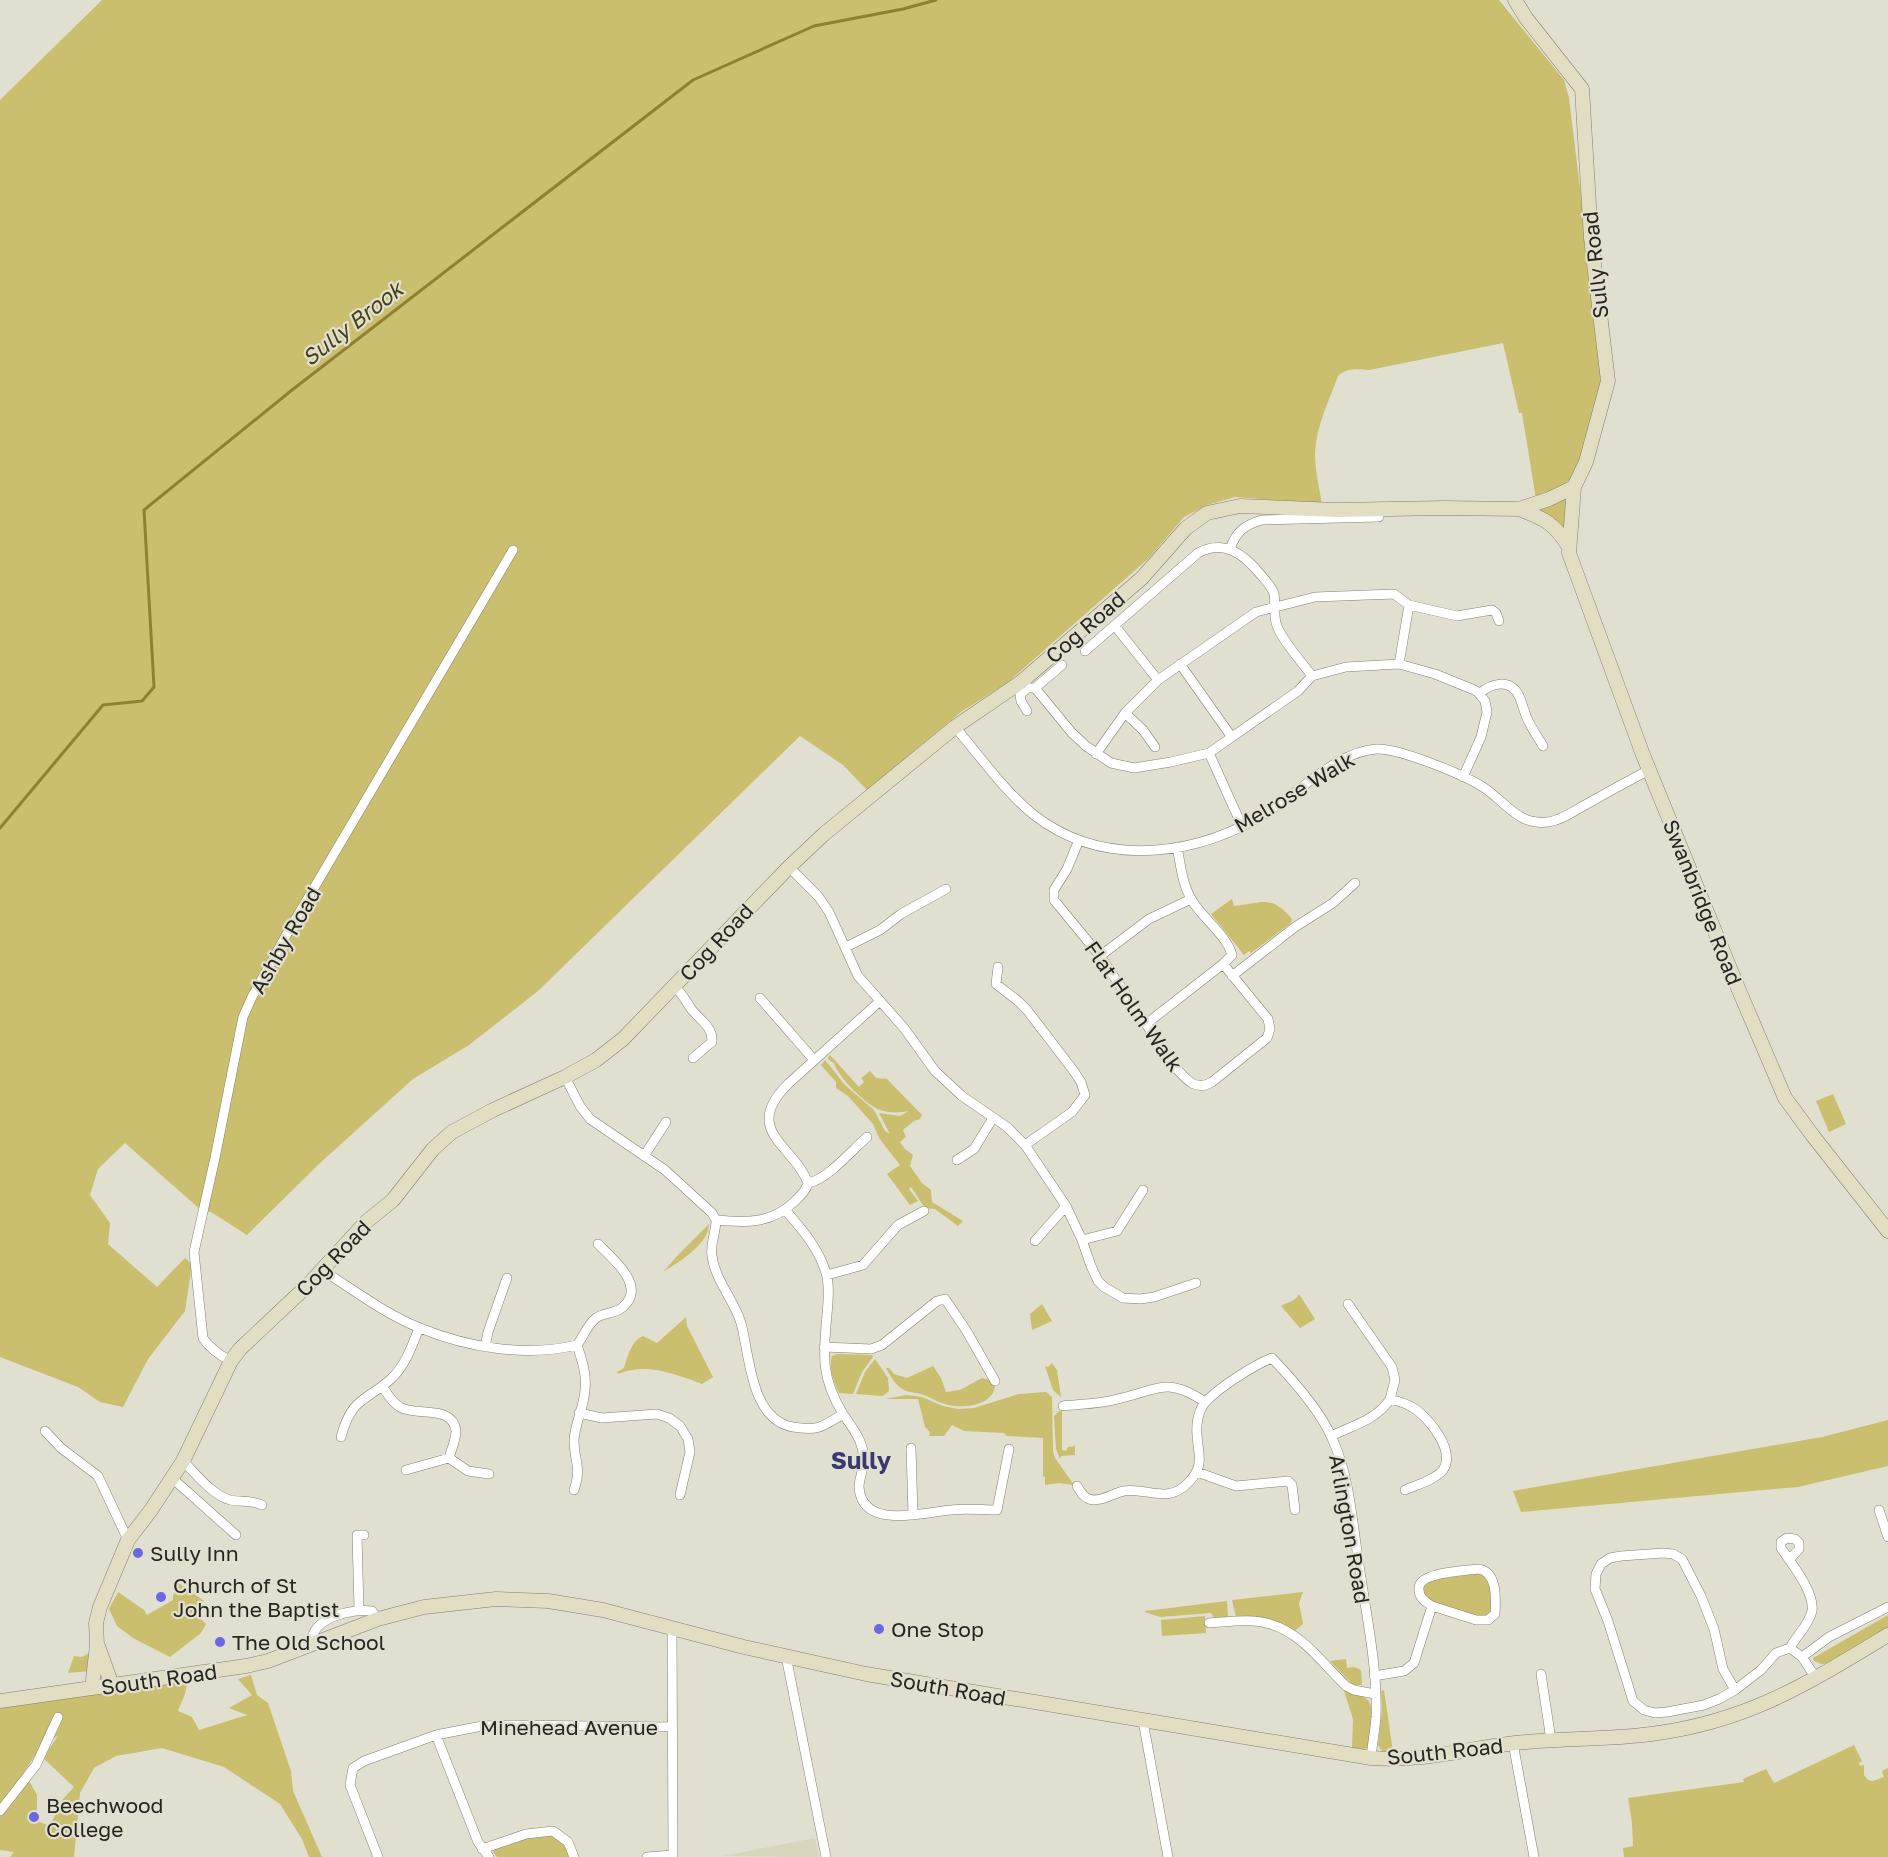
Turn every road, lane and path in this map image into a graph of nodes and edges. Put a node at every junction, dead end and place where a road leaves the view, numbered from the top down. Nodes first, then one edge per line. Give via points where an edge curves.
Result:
1 (1515, 0) edge
2 (1574, 488) junction
3 (1519, 509) junction
4 (1379, 517) dead end
5 (1569, 547) junction
6 (1230, 549) junction
7 (513, 550) dead end
8 (1409, 605) junction
9 (1275, 608) junction
10 (1499, 621) dead end
11 (1115, 626) junction
12 (1085, 651) dead end
13 (1180, 664) junction
14 (1399, 664) junction
15 (1062, 665) dead end
16 (1312, 676) junction
17 (1158, 680) junction
18 (1035, 688) junction
19 (1479, 694) junction
20 (1027, 711) dead end
21 (1125, 713) junction
22 (955, 727) junction
23 (1231, 736) junction
24 (1543, 746) dead end
25 (1155, 747) dead end
26 (1209, 753) junction
27 (1096, 754) junction
28 (1649, 770) junction
29 (1463, 777) junction
30 (1242, 826) junction
31 (1079, 840) junction
32 (1178, 847) junction
33 (789, 867) junction
34 (1354, 883) dead end
35 (945, 889) dead end
36 (1191, 899) junction
37 (846, 947) junction
38 (1101, 956) junction
39 (1222, 964) junction
40 (998, 967) dead end
41 (1232, 976) junction
42 (675, 987) junction
43 (760, 998) dead end
44 (880, 1001) junction
45 (1146, 1024) junction
46 (693, 1058) dead end
47 (814, 1060) junction
48 (565, 1077) junction
49 (993, 1118) junction
50 (666, 1122) dead end
51 (867, 1137) dead end
52 (1025, 1145) junction
53 (644, 1156) junction
54 (957, 1160) dead end
55 (808, 1183) junction
56 (1143, 1190) dead end
57 (1065, 1206) junction
58 (786, 1211) junction
59 (924, 1211) dead end
60 (716, 1220) junction
61 (1888, 1231) edge
62 (1035, 1240) dead end
63 (1082, 1240) junction
64 (598, 1244) dead end
65 (322, 1270) junction
66 (827, 1275) junction
67 (507, 1278) dead end
68 (1196, 1283) dead end
69 (1348, 1304) dead end
70 (419, 1328) junction
71 (578, 1345) junction
72 (485, 1347) junction
73 (824, 1347) junction
74 (231, 1361) junction
75 (995, 1381) dead end
76 (382, 1386) junction
77 (1390, 1399) junction
78 (1205, 1402) junction
79 (1063, 1406) dead end
80 (579, 1413) junction
81 (843, 1414) junction
82 (45, 1431) dead end
83 (1331, 1436) junction
84 (340, 1437) dead end
85 (911, 1448) dead end
86 (1009, 1449) dead end
87 (449, 1458) junction
88 (183, 1461) junction
89 (406, 1470) dead end
90 (1197, 1472) junction
91 (489, 1474) dead end
92 (172, 1478) junction
93 (1077, 1486) dead end
94 (574, 1490) dead end
95 (1405, 1490) dead end
96 (680, 1495) dead end
97 (262, 1505) dead end
98 (1295, 1510) dead end
99 (1879, 1510) dead end
100 (913, 1515) junction
101 (364, 1534) dead end
102 (236, 1535) dead end
103 (1888, 1537) edge
104 (128, 1540) junction
105 (1789, 1560) dead end
106 (1432, 1606) junction
107 (1888, 1607) edge
108 (359, 1609) junction
109 (378, 1619) junction
110 (1209, 1623) dead end
111 (672, 1628) junction
112 (1888, 1635) edge
113 (312, 1643) junction
114 (97, 1645) junction
115 (1790, 1648) junction
116 (786, 1656) junction
117 (1802, 1657) junction
118 (1541, 1674) dead end
119 (1374, 1677) junction
120 (1816, 1678) junction
121 (112, 1685) junction
122 (92, 1688) junction
123 (1735, 1690) junction
124 (1376, 1694) junction
125 (0, 1701) edge
126 (58, 1717) dead end
127 (1143, 1721) junction
128 (672, 1727) junction
129 (436, 1735) junction
130 (1551, 1740) junction
131 (1513, 1743) junction
132 (1371, 1758) junction
133 (0, 1811) edge
134 (486, 1853) edge
135 (673, 1856) edge
136 (378, 1857) edge
137 (574, 1857) edge
138 (647, 1857) edge
139 (826, 1857) edge
140 (1168, 1857) edge
141 (1534, 1857) edge

1 - 2 street, Sully Road via 1582,89 1591,238 1608,381 1586,462
2 - 3 street, Cog Road
2 - 5 street, Sully Road
3 - 5 street, Cog Road via 1557,529
3 - 22 street, Cog Road via 1239,506 1207,513 1186,528 1142,578 1022,682
4 - 6 street via 1262,520 1240,530
5 - 28 street, Swanbridge Road
6 - 9 street via 1252,564 1272,588
6 - 11 street via 1208,547 1197,552
7 - 74 street, Ashby Road via 284,940 243,1017 194,1252 203,1338
8 - 9 street via 1394,594 1315,597
8 - 10 street via 1457,616 1492,610
8 - 14 street
9 - 13 street via 1256,612
9 - 16 street via 1278,628
11 - 12 street
11 - 17 street
13 - 17 street
13 - 23 street
14 - 16 street via 1346,667
14 - 19 street via 1435,674
15 - 18 street
16 - 23 street
17 - 21 street
18 - 20 street via 1027,688 1020,695
18 - 27 street via 1072,734
19 - 24 street via 1498,684 1513,688
19 - 29 street via 1487,712 1481,737
21 - 25 street
21 - 27 street
22 - 31 street, Melrose Walk via 1028,809
22 - 33 street, Cog Road
23 - 26 street
26 - 27 street via 1134,768 1111,763
26 - 30 street
28 - 29 street, Melrose Walk via 1559,819 1543,822 1519,817 1484,788
28 - 61 street, Swanbridge Road via 1785,1098
29 - 30 street, Melrose Walk via 1398,751 1368,750 1341,760
30 - 32 street, Melrose Walk
31 - 32 street, Melrose Walk via 1128,851
31 - 38 street, Flat Holm Walk via 1053,896
32 - 36 street
33 - 37 street via 818,896
33 - 42 street, Cog Road
34 - 41 street via 1333,903
35 - 37 street
36 - 38 street via 1149,919
36 - 39 street via 1229,947 1232,955
37 - 44 street via 858,976
38 - 45 street, Flat Holm Walk
39 - 41 street
39 - 45 street
40 - 52 street via 996,984 1027,1010 1073,1070 1085,1095 1072,1112
41 - 45 street, Flat Holm Walk via 1268,1019 1270,1029 1267,1038 1212,1082 1200,1086 1188,1082
42 - 46 street via 713,1035 712,1042
42 - 48 street, Cog Road via 623,1039
43 - 47 street
44 - 47 street
44 - 49 street via 935,1071
47 - 55 street via 778,1094 770,1120 778,1143 800,1167
48 - 53 street via 590,1119
48 - 65 street, Cog Road via 452,1132 433,1149 393,1200 366,1222
49 - 52 street
49 - 54 street via 974,1149
50 - 53 street
51 - 55 street via 816,1182
52 - 57 street
53 - 60 street via 665,1170
55 - 58 street
56 - 63 street via 1117,1231
57 - 62 street
57 - 63 street
58 - 60 street via 746,1223
58 - 66 street via 811,1242
59 - 66 street via 898,1225 863,1265
60 - 81 street via 712,1259 741,1323 752,1376 764,1408 777,1422 808,1429 817,1429
63 - 68 street via 1098,1281 1124,1298 1154,1297
64 - 71 street via 627,1276 629,1296 618,1310 595,1319
65 - 70 street
65 - 74 street, Cog Road
66 - 73 street
67 - 72 street
69 - 77 street via 1392,1367 1395,1380
70 - 72 street
70 - 76 street via 405,1362
71 - 72 street via 541,1350
71 - 80 street via 585,1374
73 - 75 street via 871,1349 882,1345 937,1301 945,1299
73 - 81 street via 828,1384
74 - 88 street, Cog Road
76 - 84 street via 351,1409
76 - 87 street via 400,1407 447,1417 456,1431
77 - 83 street via 1377,1414
77 - 95 street via 1414,1408 1430,1423 1443,1443 1447,1459 1439,1474
78 - 79 street via 1188,1391 1161,1387 1117,1400
78 - 83 street, Arlington Road via 1257,1364 1272,1358 1293,1380
78 - 90 street via 1198,1419
80 - 94 street via 574,1443 579,1469
80 - 96 street via 602,1418 657,1414 680,1426 690,1452
81 - 100 street via 863,1447 860,1495 883,1515
82 - 104 street via 98,1476
83 - 119 street, Arlington Road via 1348,1494
85 - 100 street
86 - 100 street via 997,1510 954,1509
87 - 89 street
87 - 91 street via 468,1471
88 - 92 street, Cog Road
88 - 97 street via 213,1492
90 - 93 street via 1187,1484 1155,1495 1126,1490 1098,1500 1088,1499
90 - 98 street via 1236,1486 1288,1481
92 - 102 street
92 - 104 street, Cog Road
99 - 103 street
101 - 108 street via 357,1535
104 - 114 street, Cog Road via 100,1607
105 - 115 street via 1809,1593 1812,1610
106 - 106 street via 1422,1600 1418,1591 1420,1582 1427,1577 1478,1569 1491,1575 1496,1602 1495,1614 1488,1620
106 - 119 street via 1414,1663 1404,1671
107 - 117 street via 1829,1637
108 - 109 street via 372,1611
108 - 113 street via 323,1623 312,1635
109 - 111 street, South Road via 460,1602 523,1599 578,1605
109 - 113 street, South Road
110 - 124 street via 1240,1621 1276,1626 1292,1633 1346,1686
111 - 116 street, South Road
111 - 128 street, Minehead Avenue
112 - 120 street, South Road
113 - 121 street, South Road via 246,1666
114 - 121 street, Cog Road
114 - 122 street, Cog Road
115 - 117 street
115 - 123 street via 1776,1653
116 - 127 street, South Road via 866,1674
116 - 139 street
117 - 120 street
118 - 130 street
119 - 124 street, Arlington Road
120 - 130 street, South Road via 1767,1704 1703,1725 1651,1735
121 - 122 street, South Road
122 - 125 street, South Road
123 - 123 street via 1704,1705 1655,1713 1633,1701 1595,1589 1601,1564 1610,1558 1652,1554 1673,1554 1682,1559 1701,1596 1723,1669
124 - 132 street, Arlington Road
126 - 133 street via 36,1765
127 - 132 street, South Road
127 - 140 street
128 - 129 street, Minehead Avenue via 510,1725
128 - 135 street, Minehead Avenue
129 - 134 street
129 - 136 street, Minehead Avenue via 353,1768 350,1785
130 - 131 street, South Road
131 - 132 street, South Road via 1412,1759
131 - 141 street
134 - 137 street via 526,1834 553,1831 568,1842
135 - 138 street

